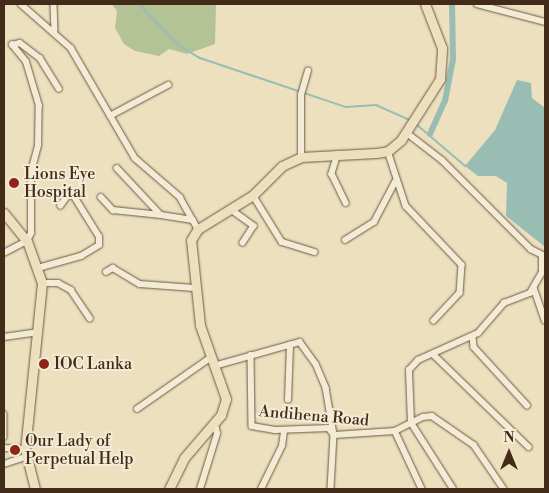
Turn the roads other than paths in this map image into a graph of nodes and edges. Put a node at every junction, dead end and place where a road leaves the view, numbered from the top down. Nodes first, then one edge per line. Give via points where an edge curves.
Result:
1 (21, 4) edge
2 (54, 4) edge
3 (425, 4) edge
4 (477, 4) edge
5 (545, 22) edge
6 (55, 30) junction
7 (308, 71) dead end
8 (168, 85) dead end
9 (59, 89) dead end
10 (110, 116) junction
11 (412, 126) junction
12 (388, 151) junction
13 (338, 154) junction
14 (301, 157) junction
15 (117, 168) dead end
16 (395, 182) junction
17 (253, 195) junction
18 (101, 197) dead end
19 (346, 203) dead end
20 (61, 206) dead end
21 (232, 210) junction
22 (4, 213) edge
23 (161, 215) junction
24 (193, 220) junction
25 (198, 229) junction
26 (345, 240) dead end
27 (27, 241) junction
28 (242, 243) dead end
29 (4, 252) edge
30 (314, 252) dead end
31 (544, 259) edge
32 (38, 268) junction
33 (106, 272) dead end
34 (42, 283) junction
35 (194, 288) junction
36 (534, 288) junction
37 (90, 318) dead end
38 (545, 320) edge
39 (434, 321) dead end
40 (40, 332) junction
41 (4, 337) edge
42 (473, 337) junction
43 (290, 345) junction
44 (252, 355) junction
45 (434, 355) junction
46 (212, 362) junction
47 (288, 400) dead end
48 (527, 405) dead end
49 (137, 409) dead end
50 (4, 414) edge
51 (411, 423) junction
52 (215, 424) junction
53 (284, 430) junction
54 (395, 431) junction
55 (334, 435) junction
56 (4, 437) edge
57 (529, 447) dead end
58 (4, 448) edge
59 (25, 453) junction
60 (4, 464) edge
61 (200, 482) junction
62 (35, 489) edge
63 (169, 489) edge
64 (200, 489) edge
65 (204, 489) edge
66 (261, 489) edge
67 (332, 489) edge
68 (422, 489) edge
69 (453, 489) edge
70 (504, 489) edge

1 - 6 street
2 - 6 street
3 - 11 main road via 443,61 440,79
4 - 5 street
6 - 10 street
7 - 14 street via 301,95
8 - 10 street
9 - 27 street via 40,58 20,43 12,45 26,62 39,106 38,145 31,172 34,223
10 - 24 street via 135,158 180,197
11 - 12 main road
11 - 31 street via 442,160
12 - 13 main road
12 - 16 street
13 - 14 main road
13 - 19 street via 332,174
14 - 17 main road via 282,166
15 - 23 street
16 - 26 street via 374,222
16 - 39 street via 406,206 462,265 460,293
17 - 21 main road
17 - 30 street via 282,242
18 - 23 street via 113,210
20 - 32 street via 71,192 100,236 99,245 81,256
21 - 25 main road
21 - 28 street via 254,226
22 - 27 main road
23 - 24 street
24 - 25 street
25 - 35 main road via 190,245
27 - 29 street
27 - 32 main road
31 - 36 street
32 - 34 main road
33 - 35 street via 113,268 140,284
34 - 37 street via 58,283 71,290
34 - 40 main road
35 - 46 main road
36 - 38 street
36 - 42 street via 504,303
40 - 41 street
40 - 59 main road
42 - 45 street
42 - 48 street via 474,347
43 - 44 street
43 - 47 street
43 - 55 street via 300,342 316,364
44 - 46 street
44 - 53 street, Andihena Road via 252,426
45 - 51 street via 418,360 409,370
45 - 57 street
46 - 49 street
46 - 52 main road via 226,399
50 - 56 street
51 - 54 street, Andihena Road
51 - 69 street
51 - 70 street, Andihena Road via 432,416 474,445
52 - 61 street via 217,434
52 - 63 main road via 184,458
53 - 55 street, Andihena Road via 328,428
53 - 66 street via 282,446
54 - 55 street, Andihena Road
54 - 68 street
55 - 67 street
58 - 59 street
59 - 60 street
59 - 62 main road
61 - 64 street
61 - 65 street

